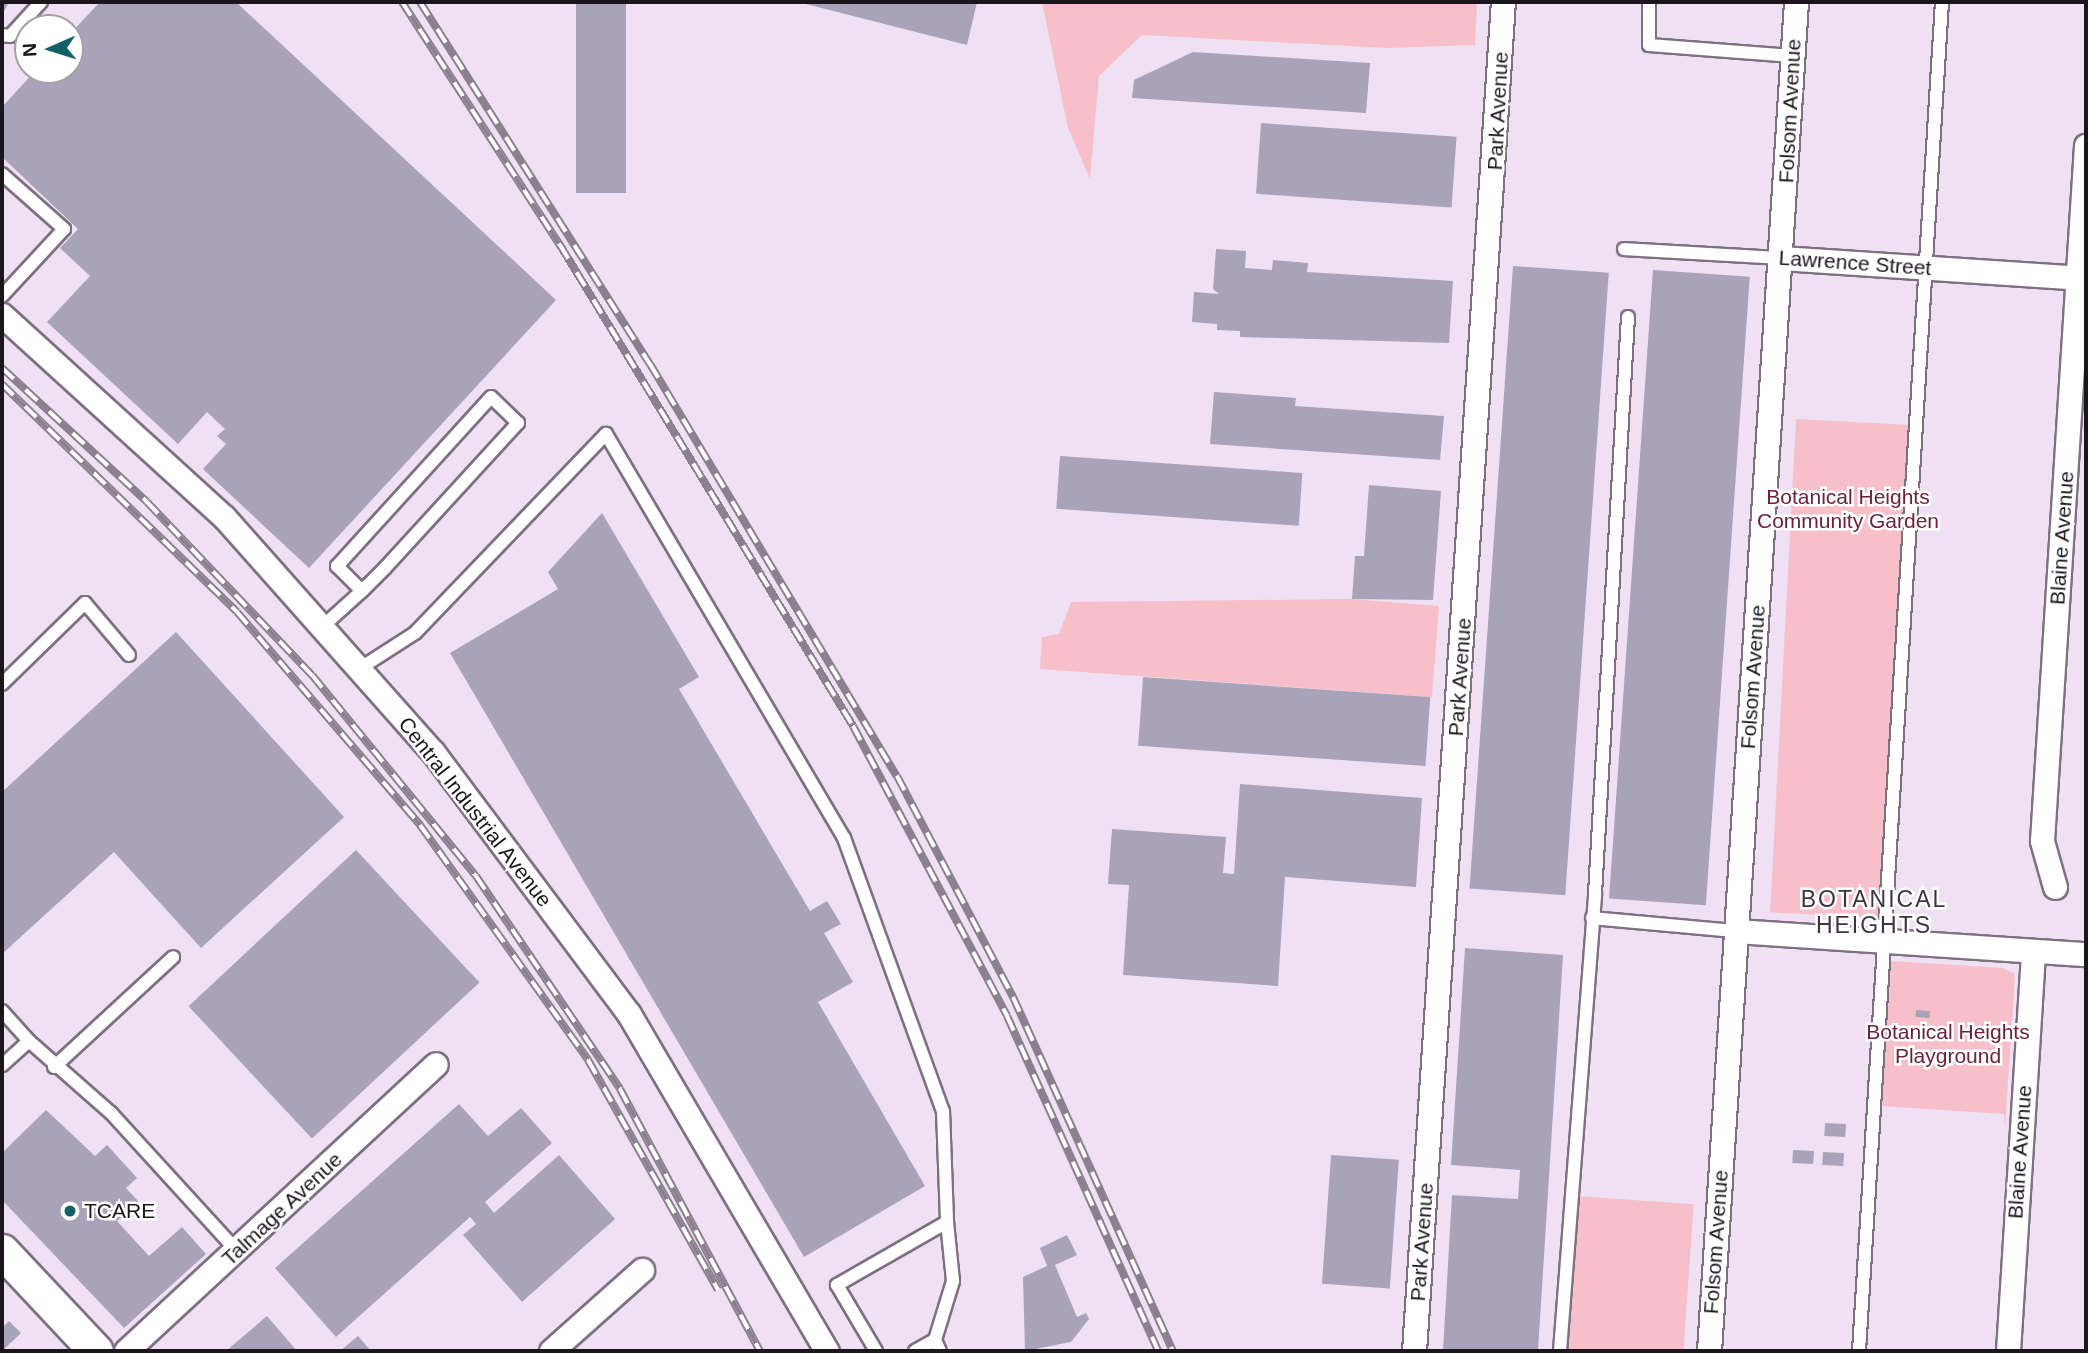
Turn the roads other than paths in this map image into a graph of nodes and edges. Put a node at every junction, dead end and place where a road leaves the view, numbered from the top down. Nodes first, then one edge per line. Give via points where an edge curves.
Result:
1 (41, 2) edge
2 (1503, 2) edge
3 (1649, 2) edge
4 (1796, 2) edge
5 (1942, 2) edge
6 (2, 35) edge
7 (1793, 56) junction
8 (2086, 145) edge
9 (2, 174) edge
10 (1623, 248) dead end
11 (1781, 258) junction
12 (1925, 269) junction
13 (2082, 278) edge
14 (2, 296) edge
15 (2, 315) edge
16 (1628, 317) dead end
17 (362, 591) junction
18 (322, 627) junction
19 (128, 655) dead end
20 (359, 669) junction
21 (2, 684) edge
22 (2055, 887) dead end
23 (1592, 918) junction
24 (1736, 931) junction
25 (1884, 942) junction
26 (2033, 952) junction
27 (2086, 954) edge
28 (173, 957) dead end
29 (2, 1011) edge
30 (29, 1041) junction
31 (2, 1065) edge
32 (436, 1065) dead end
33 (54, 1067) junction
34 (947, 1222) junction
35 (237, 1251) junction
36 (6, 1265) edge
37 (642, 1269) dead end
38 (937, 1345) edge
39 (96, 1351) edge
40 (126, 1351) edge
41 (551, 1351) edge
42 (827, 1351) edge
43 (876, 1351) edge
44 (915, 1351) edge
45 (1414, 1351) edge
46 (1560, 1351) edge
47 (1709, 1351) edge
48 (1859, 1351) edge
49 (2008, 1351) edge

1 - 6 lane via 10,36
2 - 45 street, Park Avenue
3 - 7 lane via 1649,45
4 - 7 street, Folsom Avenue
5 - 12 lane
7 - 11 street, Folsom Avenue
8 - 13 street, Blaine Avenue
9 - 14 lane via 64,229
10 - 11 lane, Lawrence Street
11 - 12 street, Lawrence Street
11 - 24 street, Folsom Avenue
12 - 13 street, Lawrence Street
12 - 25 lane
13 - 22 street, Blaine Avenue via 2042,841
15 - 18 street, Central Industrial Avenue via 224,517
16 - 23 lane
17 - 17 lane via 337,566 491,397 518,423
17 - 18 lane
18 - 20 street, Central Industrial Avenue
19 - 21 lane via 85,603
20 - 34 lane via 415,633 606,434 844,838 943,1111
20 - 42 street, Central Industrial Avenue via 433,752 629,1014
23 - 24 lane
23 - 46 lane
24 - 25 street
24 - 47 street, Folsom Avenue
25 - 26 street
25 - 48 lane
26 - 27 street
26 - 49 street, Blaine Avenue
28 - 33 lane
29 - 30 lane
30 - 31 lane
30 - 33 lane
32 - 35 street, Talmage Avenue
33 - 35 lane via 111,1113
34 - 38 lane via 953,1281
34 - 43 lane via 837,1285
35 - 40 street, Talmage Avenue
36 - 39 main road
37 - 41 street
38 - 44 lane

